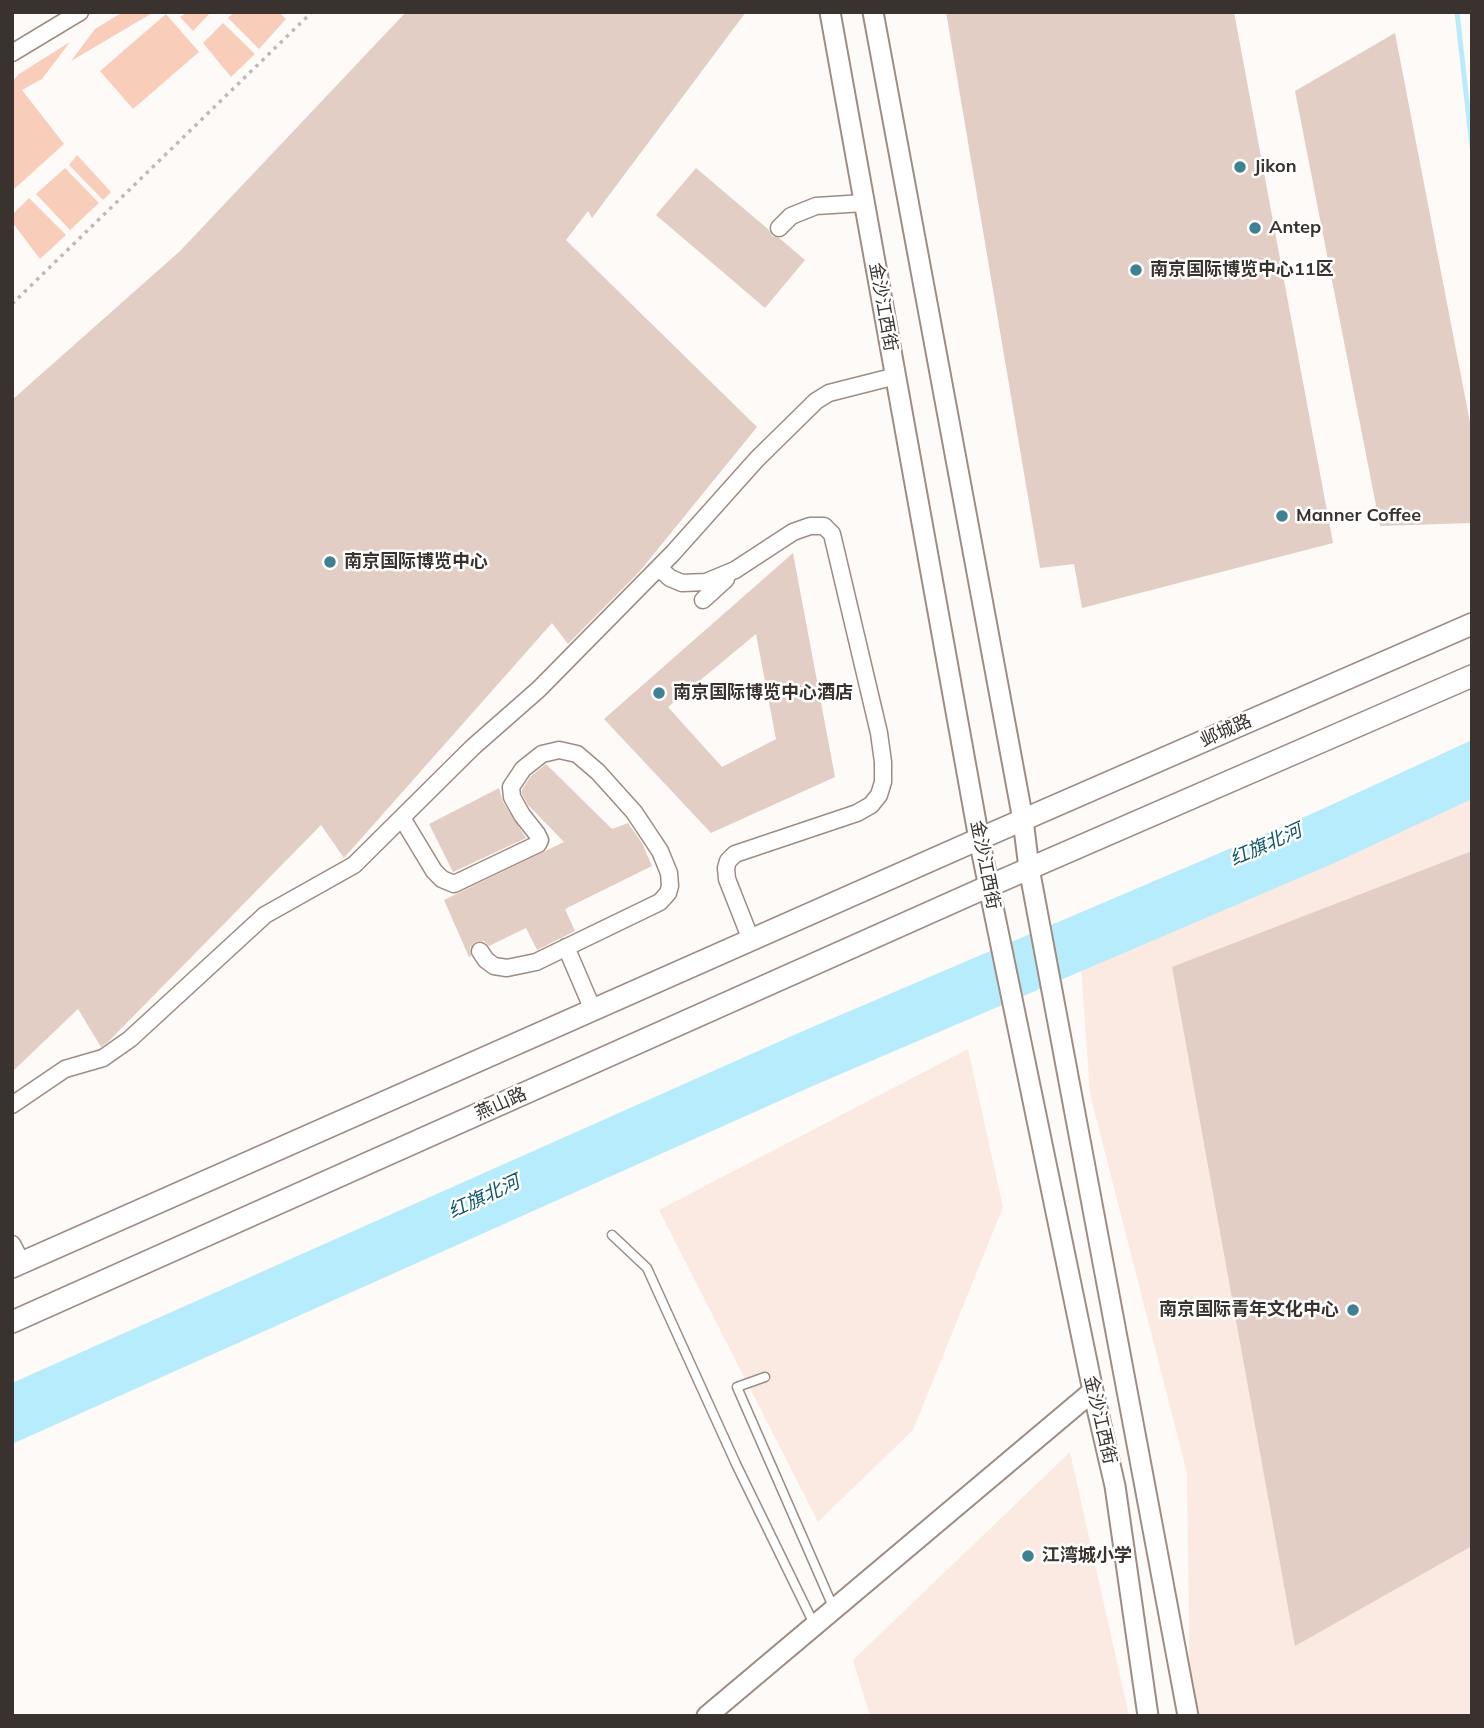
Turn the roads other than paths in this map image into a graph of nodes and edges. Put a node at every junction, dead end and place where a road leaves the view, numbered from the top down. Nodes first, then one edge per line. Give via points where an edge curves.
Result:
1 (80, 12) edge
2 (830, 12) edge
3 (873, 12) edge
4 (12, 53) edge
5 (864, 203) junction
6 (779, 228) dead end
7 (896, 376) junction
8 (659, 568) junction
9 (736, 570) junction
10 (703, 600) dead end
11 (1472, 624) edge
12 (1472, 676) edge
13 (402, 818) junction
14 (1023, 820) junction
15 (979, 839) junction
16 (1029, 868) junction
17 (989, 886) junction
18 (751, 940) junction
19 (566, 947) junction
20 (480, 951) dead end
21 (593, 1010) junction
22 (12, 1105) edge
23 (612, 1235) dead end
24 (15, 1258) edge
25 (12, 1322) edge
26 (765, 1377) dead end
27 (1093, 1391) junction
28 (834, 1609) junction
29 (815, 1625) junction
30 (708, 1716) edge
31 (1148, 1716) edge
32 (1188, 1716) edge

1 - 4 street
2 - 5 street, 金沙江西街
3 - 14 street, 金沙江西街
5 - 6 street via 816,206 791,216
5 - 7 street, 金沙江西街
7 - 8 street via 829,393 816,401
7 - 15 street, 金沙江西街
8 - 9 street via 682,583 706,582
8 - 13 street
9 - 10 street
9 - 18 street via 810,526 824,526 832,534 883,762 883,782 871,805 735,853 728,861 727,879
11 - 14 main road, 邺城路
12 - 16 main road
13 - 19 street via 434,871 454,884 538,844 540,839 522,816 511,787 523,769 542,754 559,750 578,754 634,812 660,851 670,886 660,902
13 - 22 street via 354,865 265,915 130,1039 103,1058 65,1069
14 - 15 main road, 邺城路
14 - 16 street, 金沙江西街
15 - 17 street, 金沙江西街
15 - 18 main road
16 - 17 main road
16 - 32 street, 金沙江西街
17 - 25 main road, 燕山路
17 - 27 street, 金沙江西街
18 - 21 main road
19 - 20 street via 536,962 507,968 494,966
19 - 21 street
21 - 24 main road
23 - 29 lane via 647,1268
26 - 28 lane via 737,1387
27 - 28 street
27 - 31 street, 金沙江西街 via 1115,1486
28 - 29 street
29 - 30 street

